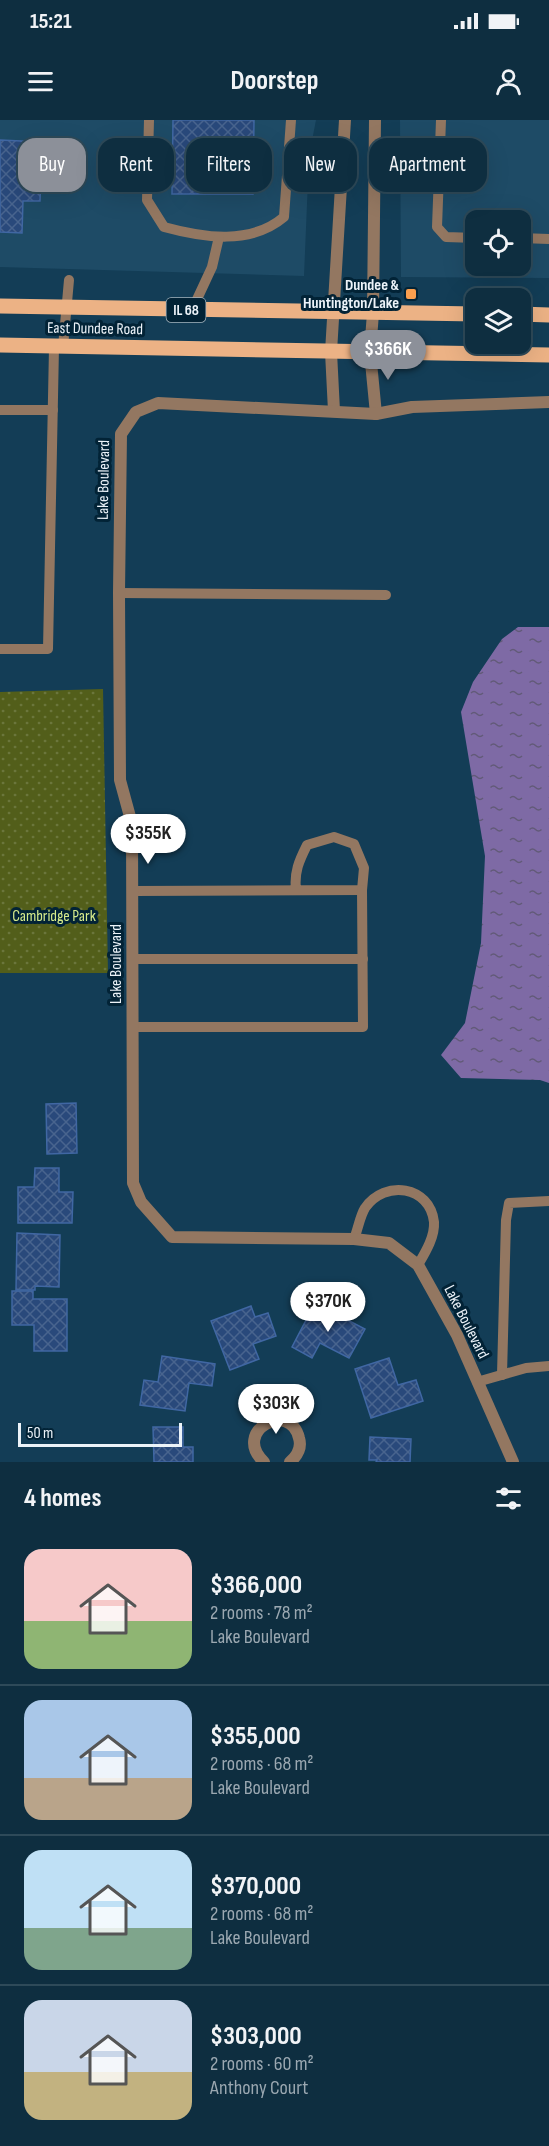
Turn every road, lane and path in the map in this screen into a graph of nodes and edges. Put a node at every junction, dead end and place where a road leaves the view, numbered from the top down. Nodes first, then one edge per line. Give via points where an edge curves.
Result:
1 (149, 120) edge
2 (291, 120) edge
3 (345, 120) edge
4 (375, 120) edge
5 (441, 120) edge
6 (219, 237) junction
7 (465, 238) edge
8 (531, 238) edge
9 (549, 239) edge
10 (69, 280) dead end
11 (0, 306) edge
12 (66, 308) junction
13 (192, 310) junction
14 (333, 312) junction
15 (373, 313) junction
16 (465, 314) edge
17 (531, 314) edge
18 (549, 315) edge
19 (0, 345) edge
20 (58, 347) junction
21 (331, 352) junction
22 (370, 352) junction
23 (549, 355) edge
24 (549, 402) edge
25 (0, 410) edge
26 (53, 410) junction
27 (334, 411) junction
28 (376, 414) junction
29 (119, 593) junction
30 (386, 595) dead end
31 (0, 649) edge
32 (296, 890) junction
33 (363, 890) junction
34 (133, 891) junction
35 (363, 958) junction
36 (133, 959) junction
37 (133, 1027) junction
38 (549, 1201) edge
39 (354, 1239) junction
40 (417, 1265) junction
41 (549, 1366) edge
42 (502, 1375) junction
43 (477, 1382) junction
44 (264, 1462) edge
45 (290, 1462) edge
46 (513, 1462) edge

1 - 6 lane via 147,200 157,219 164,227
2 - 6 lane via 284,216 272,227 250,235
3 - 14 street
4 - 15 street
5 - 7 lane via 437,227 446,237
6 - 13 lane via 212,267
8 - 9 lane
10 - 12 lane
11 - 12 main road, East Dundee Road / IL 68
12 - 13 main road, East Dundee Road / IL 68
12 - 20 lane
13 - 14 main road, East Dundee Road / IL 68
14 - 15 main road, East Dundee Road / IL 68
14 - 21 street
15 - 16 main road, East Dundee Road / IL 68
15 - 22 street
17 - 18 main road
19 - 20 main road, East Dundee Road
20 - 21 main road, East Dundee Road
20 - 26 lane
21 - 22 main road, East Dundee Road
21 - 27 street
22 - 23 main road, East Dundee Road
22 - 28 street
24 - 28 street, Lake Boulevard via 412,407
25 - 26 lane
26 - 31 lane via 48,650
27 - 28 street, Lake Boulevard
27 - 29 street, Lake Boulevard via 158,404 136,412 121,434
29 - 30 lane
29 - 34 street, Lake Boulevard via 120,780 132,824
32 - 33 lane
32 - 33 lane via 295,876 307,845 334,837 354,844 364,868
32 - 34 lane
33 - 35 lane
34 - 36 street, Lake Boulevard
35 - 36 lane
35 - 37 lane via 363,1027
36 - 37 street, Lake Boulevard
37 - 39 street, Lake Boulevard via 133,1183 141,1202 172,1237
38 - 42 lane via 509,1203
39 - 40 street, Lake Boulevard via 389,1243
39 - 40 lane via 365,1208 382,1193 397,1189 415,1193 430,1206 435,1224 430,1244
40 - 43 street, Lake Boulevard via 457,1335
41 - 42 lane
42 - 43 lane
43 - 46 street, Lake Boulevard
44 - 45 street via 254,1441 261,1427 274,1420 289,1423 298,1434 299,1449

